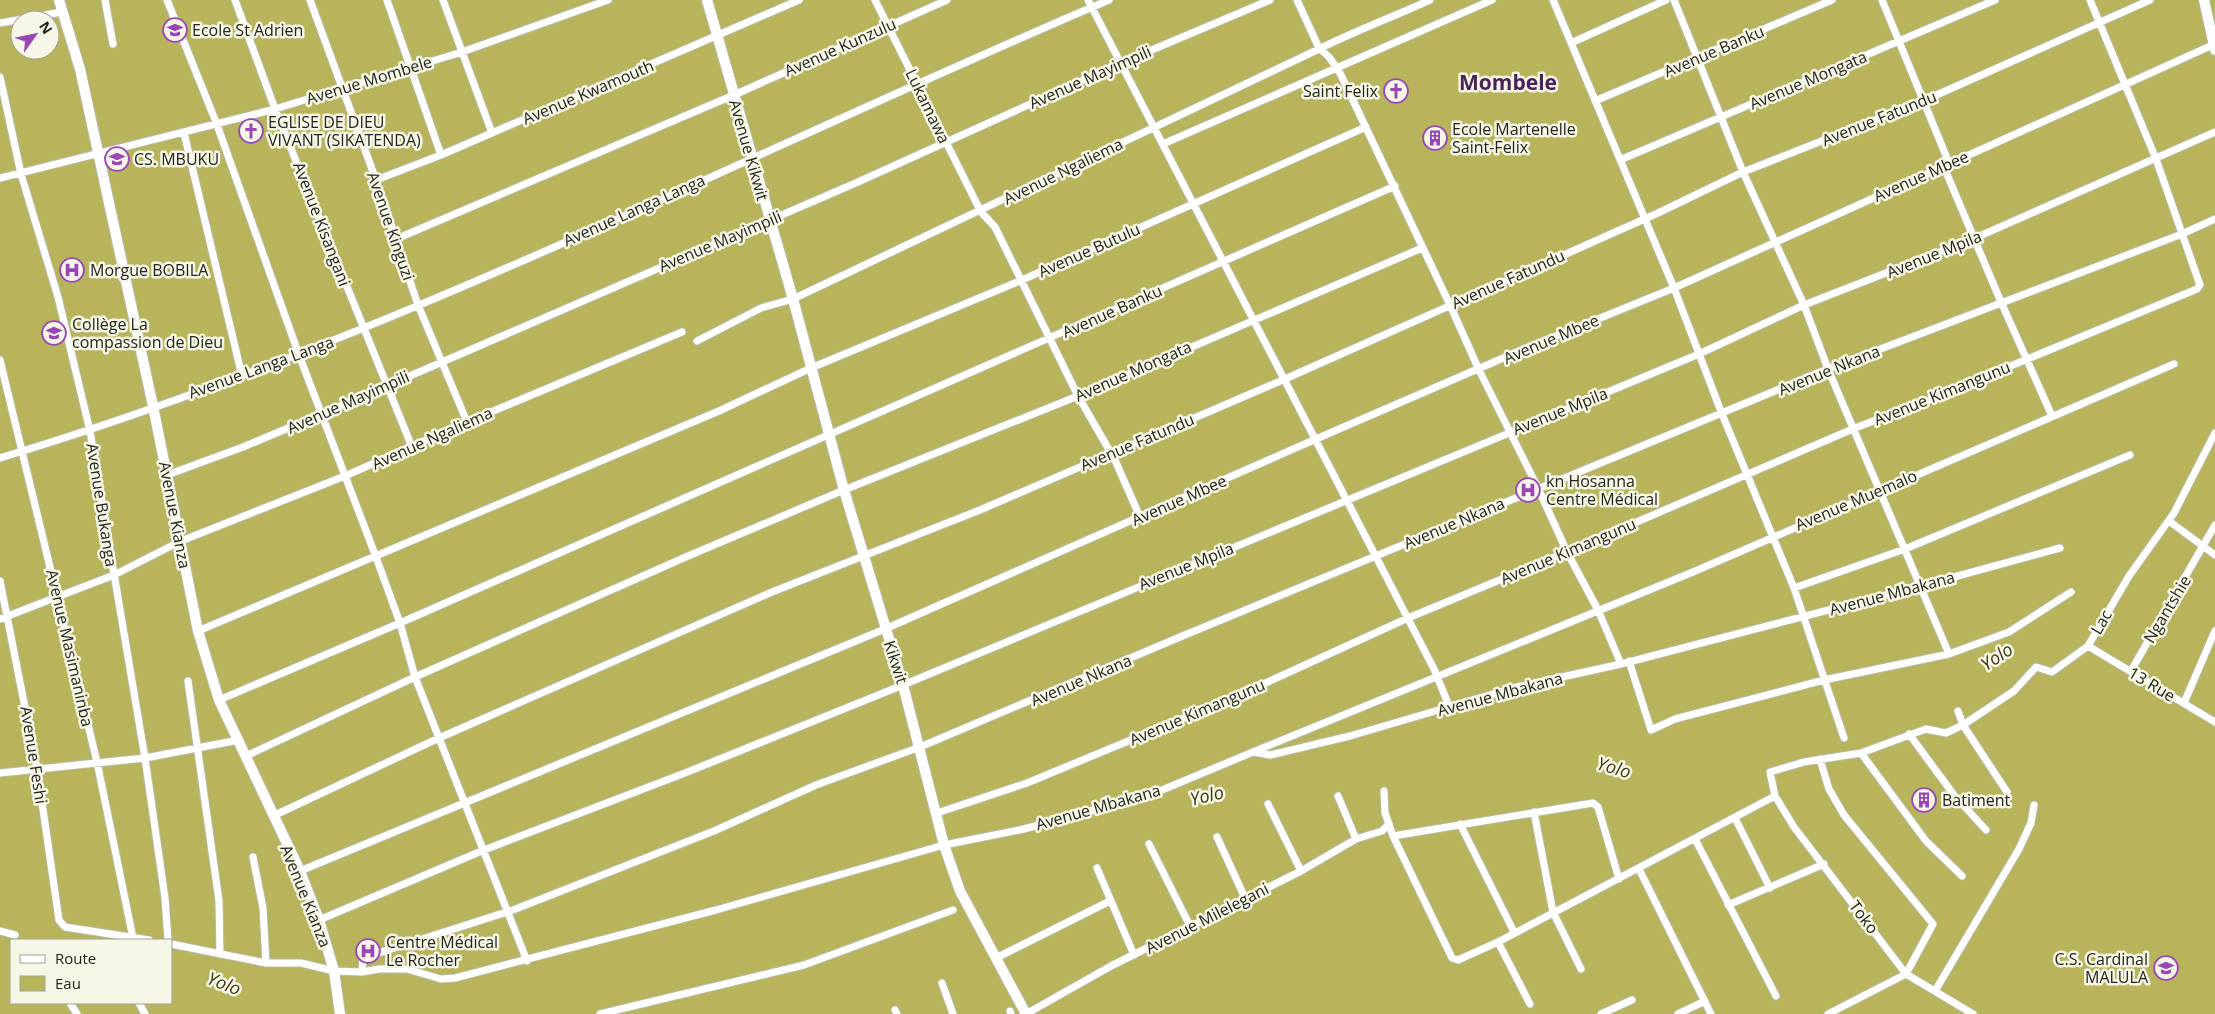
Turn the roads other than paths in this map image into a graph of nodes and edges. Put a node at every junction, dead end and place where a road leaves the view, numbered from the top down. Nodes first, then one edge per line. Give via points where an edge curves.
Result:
1 (59, 0) edge
2 (104, 0) edge
3 (167, 0) edge
4 (236, 0) edge
5 (310, 0) edge
6 (387, 0) edge
7 (443, 0) edge
8 (608, 0) edge
9 (707, 0) edge
10 (800, 0) edge
11 (875, 0) edge
12 (947, 0) edge
13 (1088, 0) edge
14 (1109, 0) edge
15 (1270, 0) edge
16 (1297, 0) edge
17 (1430, 0) edge
18 (1492, 0) edge
19 (1554, 0) edge
20 (1666, 0) edge
21 (1674, 0) edge
22 (1832, 0) edge
23 (1882, 0) edge
24 (1995, 0) edge
25 (2090, 0) edge
26 (2150, 0) edge
27 (2204, 0) edge
28 (1091, 7) junction
29 (62, 12) junction
30 (2100, 23) junction
31 (0, 24) edge
32 (887, 26) junction
33 (717, 37) junction
34 (1898, 41) junction
35 (113, 44) dead end
36 (1571, 44) junction
37 (2215, 46) edge
38 (1319, 48) junction
39 (462, 52) junction
40 (1698, 59) junction
41 (1121, 63) junction
42 (410, 68) junction
43 (1338, 69) junction
44 (0, 77) edge
45 (917, 83) junction
46 (2127, 85) junction
47 (340, 87) junction
48 (734, 95) junction
49 (1595, 101) junction
50 (1923, 101) junction
51 (275, 109) junction
52 (1721, 117) junction
53 (216, 122) junction
54 (1153, 126) junction
55 (1366, 127) junction
56 (184, 132) junction
57 (2215, 132) edge
58 (492, 133) junction
59 (946, 141) junction
60 (1163, 144) junction
61 (97, 153) junction
62 (441, 155) junction
63 (752, 157) junction
64 (2156, 159) junction
65 (1620, 160) junction
66 (1949, 163) junction
67 (1743, 172) junction
68 (21, 174) junction
69 (0, 178) edge
70 (376, 180) junction
71 (1395, 186) junction
72 (1194, 204) junction
73 (981, 212) junction
74 (1644, 218) junction
75 (769, 219) junction
76 (2215, 219) edge
77 (2182, 234) junction
78 (396, 239) junction
79 (1973, 239) junction
80 (1775, 241) junction
81 (1422, 248) junction
82 (1224, 262) junction
83 (1022, 280) junction
84 (1674, 288) junction
85 (793, 300) junction
86 (2001, 302) junction
87 (418, 305) junction
88 (1450, 305) junction
89 (1804, 305) junction
90 (1252, 319) junction
91 (363, 328) junction
92 (682, 332) dead end
93 (1050, 338) junction
94 (697, 341) dead end
95 (1700, 354) junction
96 (299, 355) junction
97 (2025, 359) junction
98 (0, 360) edge
99 (440, 362) junction
100 (2174, 364) dead end
101 (811, 368) junction
102 (1828, 369) junction
103 (1479, 370) junction
104 (242, 376) junction
105 (1285, 378) junction
106 (386, 386) junction
107 (1078, 396) junction
108 (153, 406) junction
109 (322, 414) junction
110 (1722, 414) junction
111 (2052, 416) junction
112 (467, 422) junction
113 (1855, 428) junction
114 (90, 431) junction
115 (1509, 431) junction
116 (2215, 433) edge
117 (829, 434) junction
118 (1316, 439) junction
119 (412, 447) junction
120 (24, 451) junction
121 (1110, 452) junction
122 (2130, 455) dead end
123 (0, 458) edge
124 (1748, 474) junction
125 (167, 475) junction
126 (345, 476) junction
127 (1538, 488) junction
128 (844, 490) junction
129 (1880, 491) junction
130 (1346, 500) junction
131 (1140, 517) junction
132 (2169, 521) junction
133 (2215, 525) edge
134 (1773, 536) junction
135 (181, 541) junction
136 (2204, 547) junction
137 (2060, 548) dead end
138 (1905, 549) junction
139 (1567, 552) junction
140 (863, 555) junction
141 (2215, 555) edge
142 (376, 557) junction
143 (1375, 557) junction
144 (114, 575) junction
145 (0, 581) edge
146 (1922, 586) junction
147 (1794, 588) junction
148 (2071, 592) dead end
149 (58, 596) junction
150 (1598, 610) junction
151 (8, 616) junction
152 (1803, 616) junction
153 (1408, 618) junction
154 (0, 619) edge
155 (400, 623) junction
156 (885, 629) junction
157 (198, 631) junction
158 (2215, 631) edge
159 (2088, 646) junction
160 (1949, 654) junction
161 (1629, 661) junction
162 (1621, 664) junction
163 (2131, 671) junction
164 (415, 677) junction
165 (1437, 677) junction
166 (1824, 680) junction
167 (188, 681) dead end
168 (903, 685) junction
169 (219, 700) junction
170 (2184, 703) junction
171 (1449, 706) junction
172 (1958, 711) dead end
173 (2215, 722) edge
174 (1963, 725) junction
175 (1909, 734) junction
176 (439, 738) junction
177 (1844, 738) dead end
178 (239, 740) junction
179 (920, 747) junction
180 (198, 748) junction
181 (1253, 752) junction
182 (1861, 753) junction
183 (246, 756) junction
184 (145, 758) junction
185 (1820, 759) junction
186 (98, 762) junction
187 (37, 768) junction
188 (0, 773) edge
189 (1384, 791) dead end
190 (2007, 792) dead end
191 (1338, 796) dead end
192 (1775, 796) junction
193 (465, 804) junction
194 (1268, 804) dead end
195 (2034, 805) dead end
196 (1534, 812) junction
197 (937, 813) junction
198 (272, 816) junction
199 (1735, 818) junction
200 (1389, 824) junction
201 (1460, 824) junction
202 (1986, 830) dead end
203 (1393, 836) junction
204 (1217, 837) dead end
205 (1356, 839) junction
206 (1695, 839) junction
207 (1149, 844) dead end
208 (944, 845) junction
209 (484, 850) junction
210 (253, 857) dead end
211 (1824, 864) junction
212 (1096, 868) dead end
213 (1639, 869) junction
214 (1301, 871) junction
215 (300, 872) junction
216 (1962, 876) dead end
217 (1619, 879) junction
218 (1770, 888) junction
219 (1245, 898) junction
220 (1110, 901) junction
221 (1728, 905) junction
222 (509, 910) junction
223 (953, 910) dead end
224 (1553, 912) junction
225 (319, 920) junction
226 (1190, 926) junction
227 (0, 931) edge
228 (1514, 932) junction
229 (15, 935) dead end
230 (133, 938) junction
231 (141, 939) edge
232 (168, 939) edge
233 (1498, 942) junction
234 (172, 944) edge
235 (220, 954) junction
236 (1134, 955) junction
237 (996, 958) junction
238 (527, 961) junction
239 (266, 963) junction
240 (1581, 969) dead end
241 (334, 971) junction
242 (362, 972) junction
243 (1906, 974) junction
244 (942, 984) dead end
245 (1935, 991) junction
246 (1776, 996) dead end
247 (1632, 1000) dead end
248 (1705, 1001) junction
249 (1530, 1004) dead end
250 (340, 1014) edge
251 (600, 1014) edge
252 (954, 1014) edge
253 (1026, 1014) edge
254 (1601, 1014) edge
255 (1678, 1014) edge
256 (1711, 1014) edge
257 (1828, 1014) edge
258 (1973, 1014) edge

1 - 29 street, Avenue Kianza
2 - 35 street
3 - 53 street
4 - 51 street, Avenue Kisangani
5 - 47 street, Avenue Kinguzi
6 - 42 street
7 - 39 street
8 - 39 street, Avenue Mombele
9 - 33 street, Avenue Kikwit
10 - 33 street, Avenue Kwamouth
11 - 32 street, Lukamawa
12 - 32 street, Avenue Kunzulu
13 - 28 street
14 - 28 street, Avenue Langa Langa
15 - 41 street, Avenue Mayimpili
16 - 38 street
17 - 38 street, Avenue Ngaliema
18 - 43 street
19 - 36 street
20 - 36 street
21 - 40 street
22 - 40 street, Avenue Banku
23 - 34 street
24 - 34 street, Avenue Mongata
25 - 30 street
26 - 30 street, Avenue Fatundu
27 - 37 street
28 - 41 street
28 - 45 street, Avenue Langa Langa
29 - 31 street
29 - 61 street, Avenue Kianza via 80,69
30 - 46 street
30 - 50 street, Avenue Fatundu
32 - 45 street, Lukamawa
32 - 48 street, Avenue Kunzulu
33 - 48 street, Avenue Kikwit
33 - 58 street, Avenue Kwamouth
34 - 50 street
34 - 52 street, Avenue Mongata
36 - 49 street
37 - 46 street, Avenue Mbee
38 - 43 street
38 - 54 street, Avenue Ngaliema
39 - 42 street, Avenue Mombele
39 - 58 street
40 - 49 street, Avenue Banku
40 - 52 street
41 - 54 street
41 - 59 street, Avenue Mayimpili
42 - 47 street, Avenue Mombele
42 - 62 street
43 - 55 street
43 - 60 street
44 - 68 street, Avenue Bukanga
45 - 59 street, Lukamawa
45 - 63 street, Avenue Langa Langa
46 - 64 street
46 - 66 street, Avenue Mbee
47 - 51 street, Avenue Mombele
47 - 70 street, Avenue Kinguzi
48 - 63 street, Avenue Kikwit
48 - 78 street
49 - 65 street
50 - 66 street
50 - 67 street, Avenue Fatundu
51 - 53 street, Avenue Mombele
51 - 91 street, Avenue Kisangani
52 - 65 street, Avenue Mongata
52 - 67 street
53 - 56 street, Avenue Mombele
53 - 96 street
54 - 60 street
54 - 73 street, Avenue Ngaliema
55 - 71 street
55 - 72 street, Avenue Butulu
56 - 61 street, Avenue Mombele
56 - 104 street
57 - 64 street, Avenue Mpila
58 - 62 street, Avenue Kwamouth
59 - 73 street, Lukamawa
59 - 75 street, Avenue Mayimpili
60 - 72 street
61 - 68 street, Avenue Mombele
61 - 108 street, Avenue Kianza
62 - 70 street, Avenue Kwamouth
63 - 75 street, Avenue Kikwit
63 - 87 street, Avenue Langa Langa
64 - 77 street
64 - 79 street, Avenue Mpila
65 - 74 street
66 - 79 street via 1946,172
66 - 80 street, Avenue Mbee
67 - 74 street, Avenue Fatundu
67 - 80 street
68 - 69 street, Avenue Mombele
68 - 114 street, Avenue Bukanga via 58,297
70 - 78 street, Avenue Kinguzi
71 - 81 street
71 - 82 street, Avenue Banku
72 - 82 street
72 - 83 street, Avenue Butulu
73 - 83 street, Lukamawa via 995,227
73 - 85 street, Avenue Ngaliema
74 - 84 street
74 - 88 street, Avenue Fatundu
75 - 85 street, Avenue Kikwit
75 - 99 street, Avenue Mayimpili
76 - 77 street, Avenue Nkana
77 - 86 street, Avenue Nkana
77 - 97 street, Avenue Kimangunu via 2199,287
78 - 87 street, Avenue Kinguzi
79 - 86 street
79 - 89 street, Avenue Mpila
80 - 84 street, Avenue Mbee
80 - 89 street
81 - 88 street
81 - 90 street, Avenue Mongata
82 - 90 street
82 - 93 street, Avenue Banku
83 - 93 street, Lukamawa
83 - 101 street, Avenue Butulu
84 - 95 street
84 - 103 street, Avenue Mbee
85 - 94 street, Avenue Ngaliema via 761,308
85 - 101 street, Kikwit
86 - 97 street
86 - 102 street, Avenue Nkana
87 - 91 street, Avenue Langa Langa
87 - 99 street, Avenue Kinguzi
88 - 103 street
88 - 105 street, Avenue Fatundu
89 - 95 street, Avenue Mpila
89 - 102 street
90 - 105 street
90 - 107 street, Avenue Mongata
91 - 96 street, Avenue Langa Langa
91 - 106 street, Avenue Kisangani
92 - 112 street, Avenue Ngaliema
93 - 107 street, Lukamawa
93 - 117 street, Avenue Banku
95 - 110 street
95 - 115 street, Avenue Mpila
96 - 104 street, Avenue Langa Langa
96 - 109 street
97 - 111 street
97 - 113 street, Avenue Kimangunu
98 - 120 street, Avenue Masimaninba
99 - 106 street, Avenue Mayimpili
99 - 112 street, Avenue Kinguzi
100 - 111 street, Avenue Muemalo
101 - 117 street, Kikwit
101 - 142 street, Avenue Butulu via 719,411
102 - 110 street, Avenue Nkana
102 - 113 street
103 - 115 street
103 - 118 street, Avenue Mbee
104 - 108 street, Avenue Langa Langa
105 - 118 street
105 - 121 street, Avenue Fatundu
106 - 109 street, Avenue Mayimpili
106 - 119 street, Avenue Kisangani
107 - 121 street, Lukamawa
107 - 128 street, Avenue Mongata
108 - 114 street, Avenue Langa Langa
108 - 125 street, Avenue Kianza
109 - 125 street, Avenue Mayimpili
109 - 126 street
110 - 124 street
110 - 127 street, Avenue Nkana
111 - 129 street, Avenue Muemalo
112 - 119 street, Avenue Ngaliema
113 - 124 street, Avenue Kimangunu
113 - 129 street
114 - 120 street, Avenue Langa Langa
114 - 144 street, Avenue Bukanga
115 - 127 street
115 - 130 street, Avenue Mpila
116 - 132 street, Lac
117 - 128 street, Kikwit
117 - 155 street, Avenue Banku
118 - 130 street
118 - 131 street, Avenue Mbee
119 - 126 street, Avenue Ngaliema
120 - 123 street, Avenue Langa Langa
120 - 149 street, Avenue Masimaninba
121 - 131 street, Lukamawa
121 - 140 street, Avenue Fatundu via 980,510
122 - 138 street
124 - 134 street
124 - 139 street, Avenue Kimangunu
125 - 135 street, Avenue Kianza
126 - 135 street, Avenue Ngaliema
126 - 142 street
127 - 139 street
127 - 143 street, Avenue Nkana
128 - 140 street, Kikwit
128 - 164 street, Avenue Mongata
129 - 134 street, Avenue Muemalo
129 - 138 street
130 - 143 street
130 - 168 street, Avenue Mpila
131 - 156 street, Avenue Mbee
132 - 136 street
132 - 159 street, Lac via 2129,576
133 - 136 street, Ngantshie
134 - 147 street
134 - 150 street, Avenue Muemalo
135 - 144 street, Avenue Ngaliema
135 - 157 street, Avenue Kianza
136 - 141 street
136 - 163 street, Ngantshie
137 - 146 street, Avenue Mbakana
138 - 146 street
138 - 147 street
139 - 150 street
139 - 153 street, Avenue Kimangunu
140 - 156 street, Kikwit
140 - 176 street, Avenue Fatundu
142 - 155 street
142 - 157 street, Avenue Butulu
143 - 153 street
143 - 179 street, Avenue Nkana
144 - 149 street, Avenue Ngaliema
144 - 184 street, Avenue Bukanga
145 - 151 street, Avenue Feshi
146 - 152 street, Avenue Mbakana
146 - 160 street
147 - 152 street
148 - 160 street via 2009,632
149 - 151 street, Avenue Ngaliema
149 - 186 street, Avenue Masimaninba
150 - 162 street
150 - 165 street, Avenue Muemalo
151 - 154 street, Avenue Ngaliema
151 - 187 street, Avenue Feshi
152 - 161 street, Avenue Mbakana
152 - 166 street
153 - 165 street
153 - 197 street, Avenue Kimangunu via 1237,696 1027,783
155 - 164 street
155 - 169 street, Avenue Banku
156 - 168 street, Kikwit
156 - 193 street, Avenue Mbee
157 - 169 street, Avenue Kianza
158 - 170 street
159 - 163 street, 13 Rue
159 - 174 street, Lac via 2052,672 2036,667 2014,691
160 - 166 street
161 - 162 street, Avenue Mbakana
161 - 166 street via 1651,730 1675,720
162 - 171 street, Avenue Mbakana
163 - 170 street, 13 Rue
164 - 176 street
164 - 183 street, Avenue Mongata
165 - 171 street
165 - 181 street, Avenue Muemalo
166 - 177 street
167 - 180 street
168 - 179 street, Kikwit
168 - 209 street, Avenue Mpila
169 - 178 street, Avenue Kianza
170 - 173 street, 13 Rue
171 - 181 street, Avenue Mbakana via 1350,736 1279,753
172 - 174 street
174 - 175 street via 1946,733 1926,729
174 - 190 street
175 - 182 street
175 - 202 street via 1954,795
176 - 193 street
176 - 198 street, Avenue Fatundu
178 - 180 street
178 - 183 street, Avenue Kianza
179 - 197 street, Kikwit
179 - 222 street, Avenue Nkana via 816,785 714,831
180 - 184 street
180 - 235 street via 219,902
181 - 208 street, Avenue Mbakana via 1162,790 1116,804 1024,829
182 - 185 street
182 - 216 street via 1926,841
183 - 198 street, Avenue Kianza
184 - 186 street
184 - 232 street, Avenue Bukanga
185 - 192 street via 1770,772
185 - 243 street via 1829,789 1844,816 1933,924
186 - 187 street
186 - 230 street, Avenue Masimaninba
187 - 188 street
187 - 230 street, Avenue Feshi via 59,920 65,927
189 - 200 street
191 - 205 street
192 - 199 street
192 - 211 street, Toko via 1794,827
193 - 209 street
193 - 215 street, Avenue Mbee
194 - 214 street
195 - 245 street via 2031,823 2019,848
196 - 201 street
196 - 217 street via 1596,804
196 - 224 street
197 - 208 street, Kikwit
198 - 215 street, Avenue Kianza
199 - 206 street
199 - 218 street
200 - 203 street
200 - 205 street, Avenue Milelegani via 1382,831
201 - 203 street
201 - 228 street
203 - 233 street via 1452,958 1458,960
204 - 219 street
205 - 214 street, Avenue Milelegani
206 - 213 street
206 - 221 street
207 - 226 street
208 - 237 street, Kikwit via 960,891
208 - 238 street, Avenue Mbakana
209 - 222 street
209 - 225 street, Avenue Mpila
210 - 239 street via 263,908
211 - 218 street
211 - 243 street, Toko
212 - 220 street
213 - 217 street
213 - 248 street
214 - 219 street, Avenue Milelegani
215 - 225 street, Avenue Kianza
217 - 224 street
218 - 221 street
219 - 226 street, Avenue Milelegani
220 - 236 street
220 - 237 street
221 - 246 street
222 - 238 street
222 - 242 street, Avenue Nkana via 363,958
223 - 251 street via 804,965
224 - 228 street
224 - 240 street
225 - 241 street, Avenue Kianza
226 - 236 street, Avenue Milelegani
227 - 229 street
228 - 233 street
230 - 231 street
233 - 249 street
234 - 235 street, Avenue Mbakana
235 - 239 street, Avenue Mbakana
236 - 253 street, Avenue Milelegani
237 - 253 street, Kikwit
238 - 242 street, Avenue Mbakana via 441,979 408,969
239 - 241 street, Avenue Mbakana via 301,963
241 - 242 street, Avenue Mbakana
241 - 250 street, Avenue Kianza
243 - 245 street, Toko
243 - 257 street
244 - 252 street
245 - 258 street, Toko
247 - 254 street
248 - 255 street
248 - 256 street

